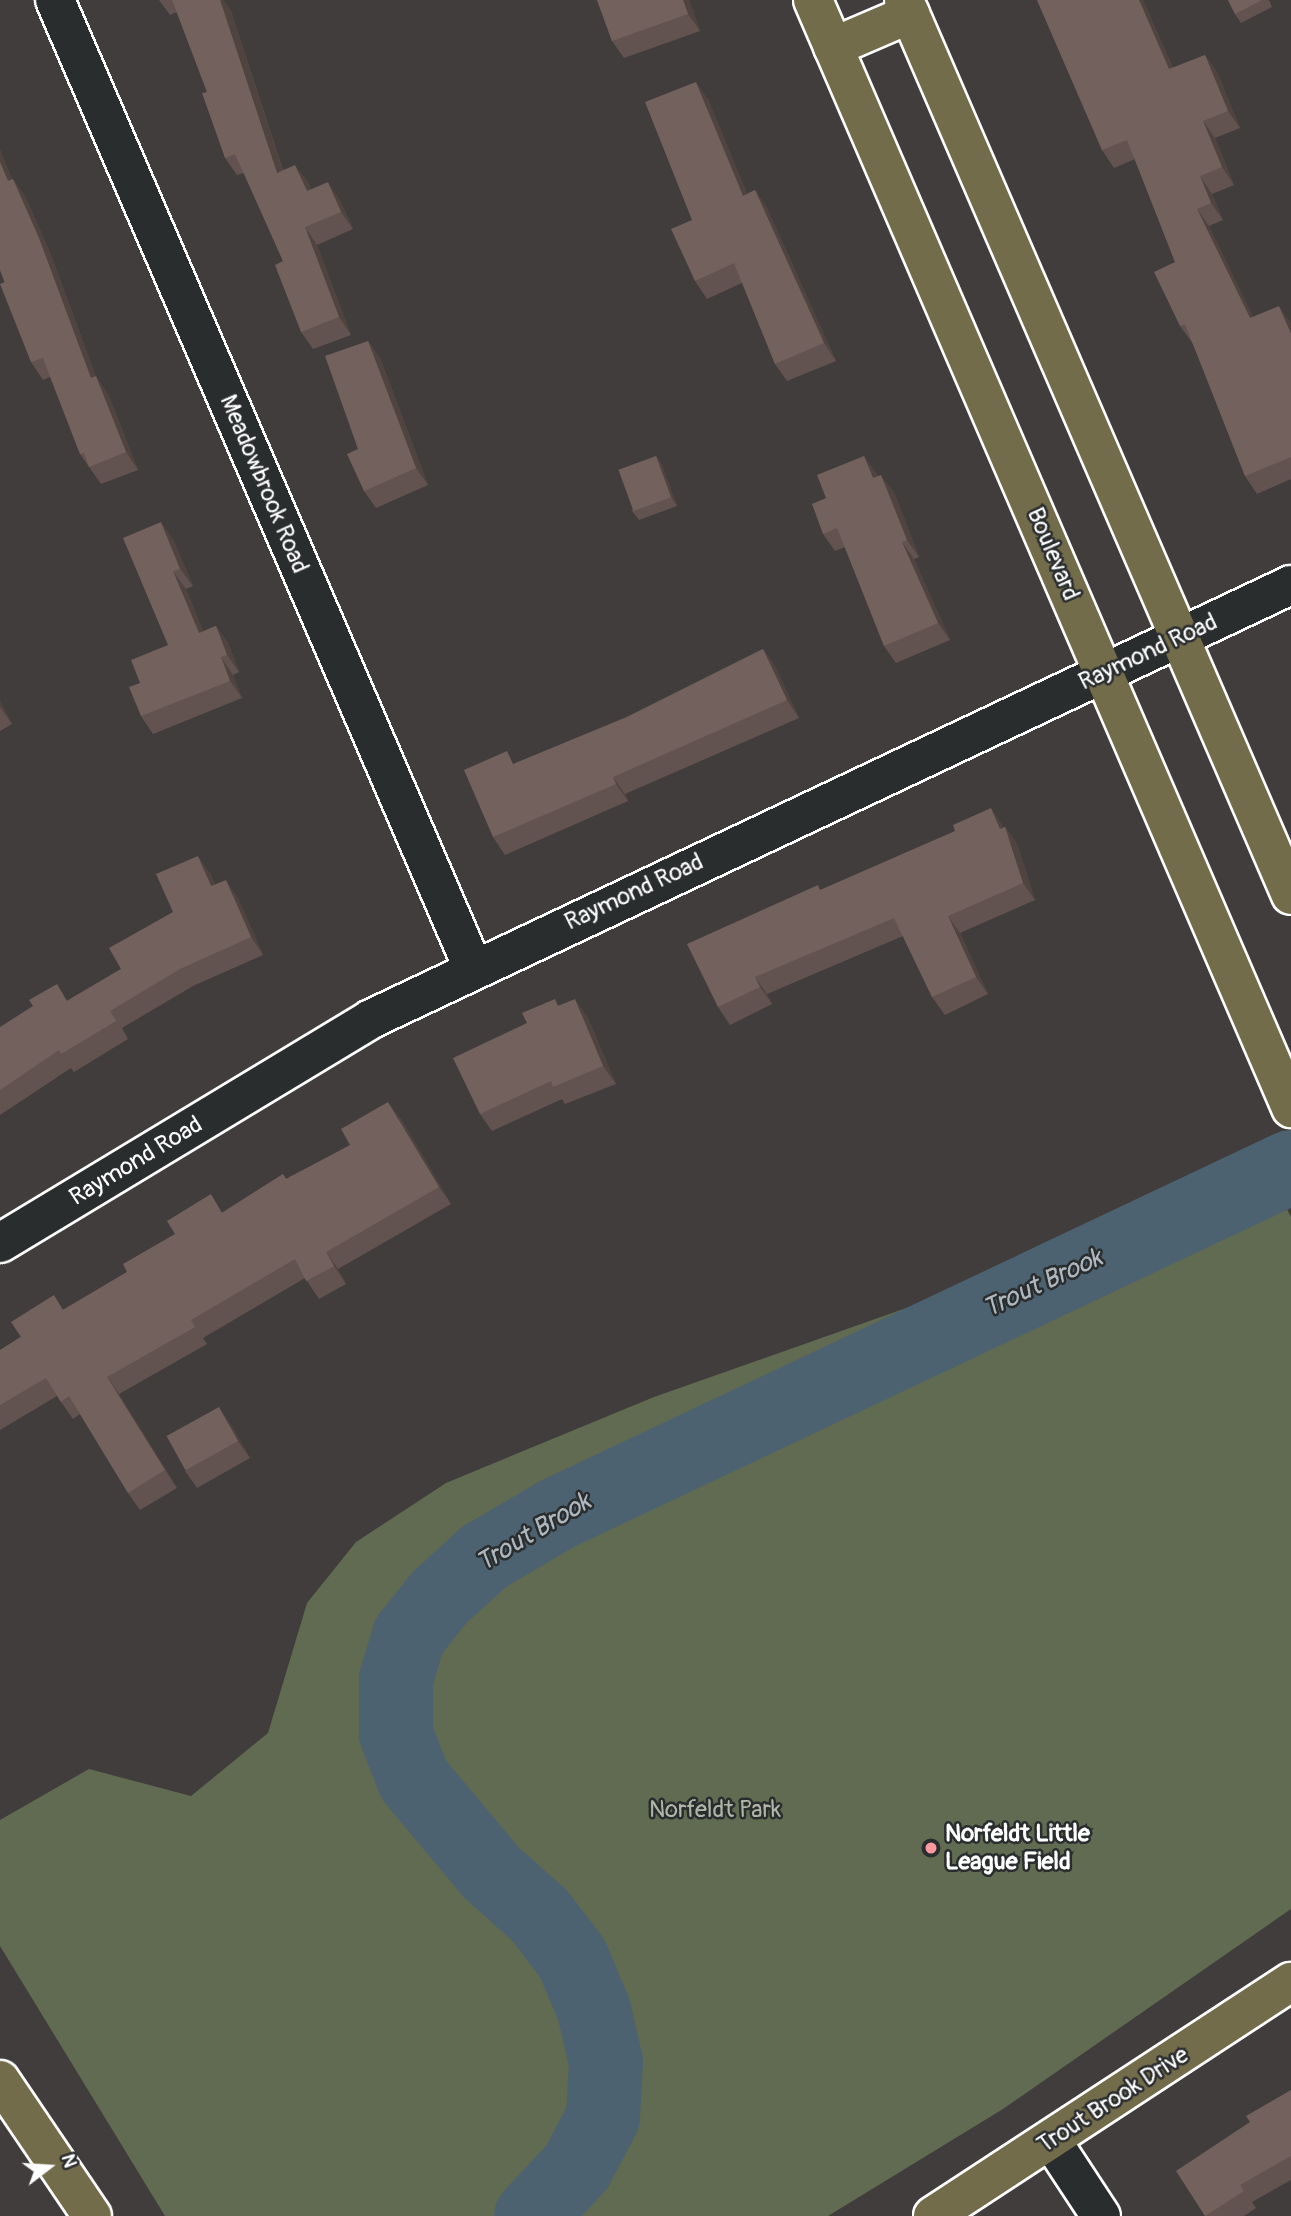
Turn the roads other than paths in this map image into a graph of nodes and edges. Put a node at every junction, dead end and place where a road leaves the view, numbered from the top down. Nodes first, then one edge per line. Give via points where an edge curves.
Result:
1 (55, 0) edge
2 (813, 0) edge
3 (907, 7) edge
4 (833, 47) junction
5 (1291, 584) edge
6 (1178, 637) junction
7 (1105, 673) junction
8 (1291, 895) edge
9 (473, 968) junction
10 (1291, 1108) edge
11 (0, 1243) edge
12 (1291, 1982) edge
13 (0, 2080) edge
14 (1051, 2140) junction
15 (92, 2216) edge
16 (933, 2216) edge
17 (1101, 2216) edge

1 - 9 street, Meadowbrook Road
2 - 4 main road, Boulevard
3 - 4 main road
3 - 6 main road
4 - 7 main road, Boulevard
5 - 6 street, Raymond Road
6 - 7 street, Raymond Road
6 - 8 main road
7 - 9 street, Raymond Road
7 - 10 main road, Boulevard
9 - 11 street, Raymond Road via 371,1019
12 - 14 main road, Trout Brook Drive
13 - 15 main road
14 - 16 main road, Trout Brook Drive
14 - 17 street

